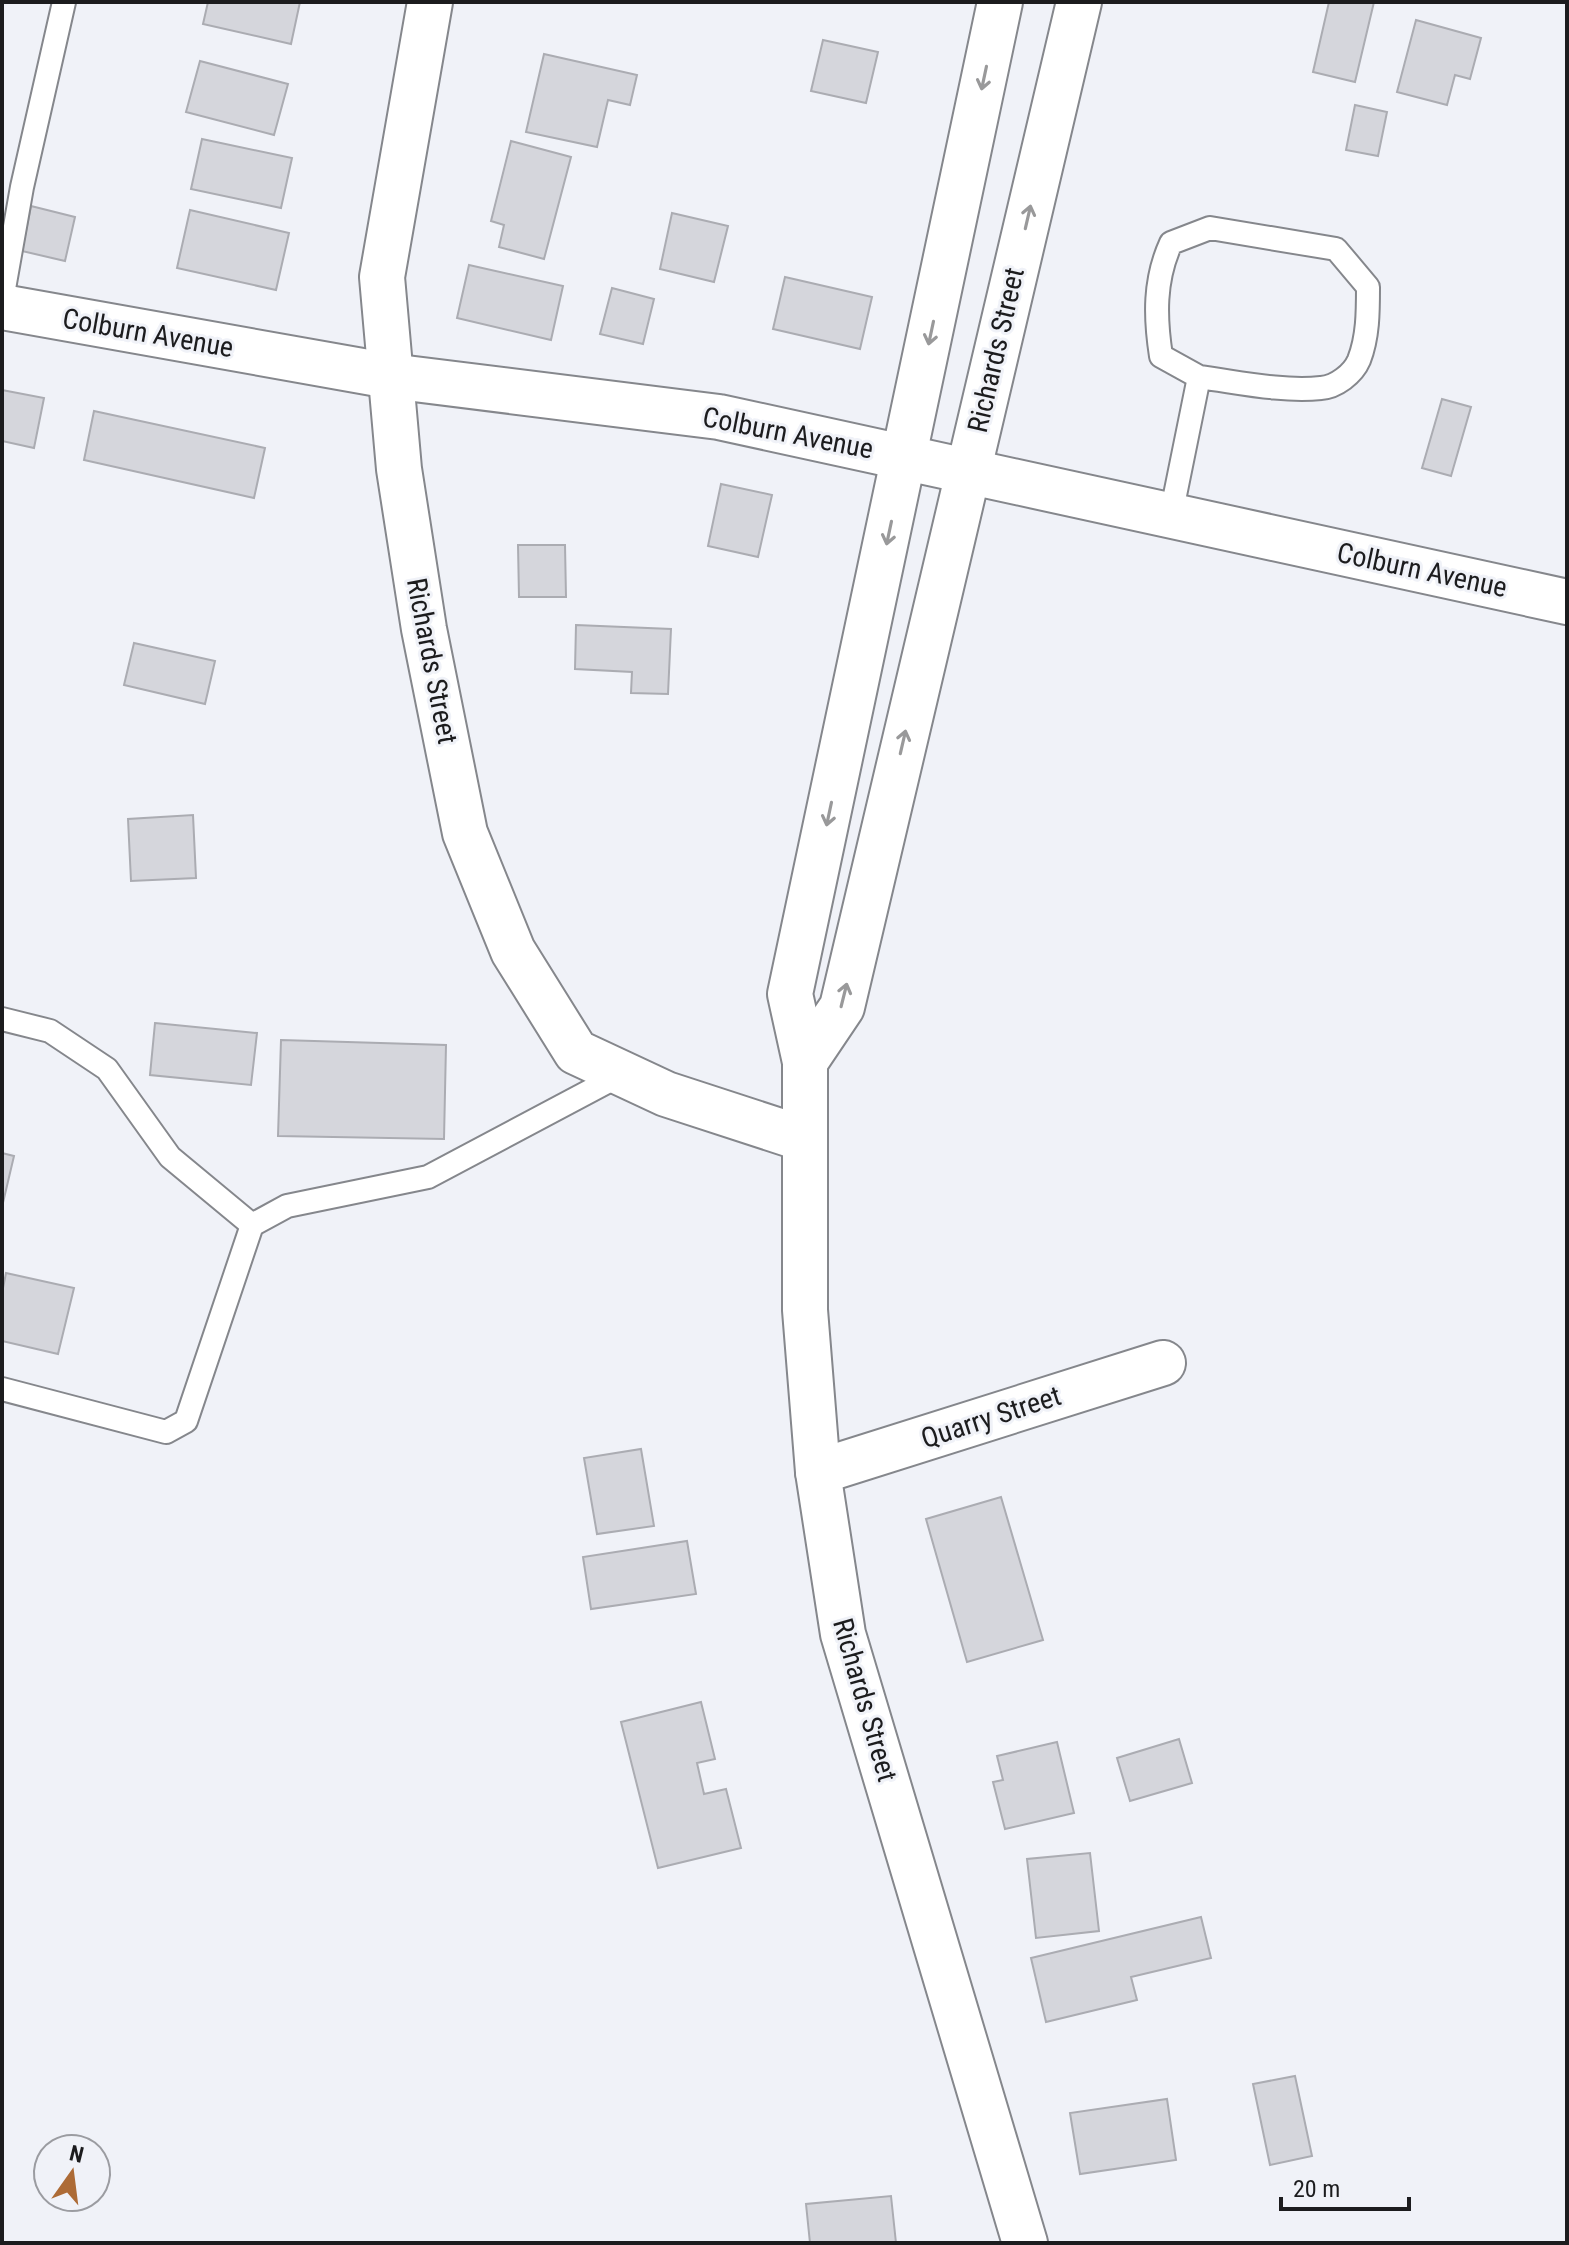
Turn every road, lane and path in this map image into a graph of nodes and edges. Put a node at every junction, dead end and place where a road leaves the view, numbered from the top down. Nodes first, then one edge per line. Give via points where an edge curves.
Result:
1 (64, 2) edge
2 (430, 2) edge
3 (1000, 2) edge
4 (1079, 2) edge
5 (2, 300) edge
6 (2, 307) edge
7 (390, 376) junction
8 (1199, 377) junction
9 (905, 456) junction
10 (967, 471) junction
11 (1171, 515) junction
12 (1567, 602) edge
13 (2, 1019) edge
14 (805, 1062) junction
15 (622, 1074) junction
16 (804, 1139) junction
17 (252, 1225) junction
18 (1163, 1363) dead end
19 (2, 1389) edge
20 (818, 1472) junction
21 (1025, 2243) edge

1 - 5 lane
2 - 7 street, Richards Street via 382,277
3 -> 9 street, Richards Street
10 -> 4 street, Richards Street
6 - 7 street, Colburn Avenue
7 - 9 street, Colburn Avenue via 719,417
7 - 15 street, Richards Street via 424,629 465,833 513,951 576,1052
8 - 8 lane via 1161,356 1155,319 1161,265 1171,243 1210,228 1336,249 1368,287 1368,324 1358,362 1343,380 1324,388
8 - 11 lane
9 - 10 street, Colburn Avenue
9 -> 14 street, Richards Street via 790,994
10 - 11 street, Colburn Avenue
14 -> 10 street, Richards Street via 842,1007
11 - 12 street, Colburn Avenue
13 - 17 lane via 50,1031 107,1069 170,1157
14 - 16 street, Richards Street
15 - 16 street, Richards Street via 666,1094
15 - 17 lane via 428,1177 287,1206
16 - 20 street, Richards Street via 805,1310
17 - 19 lane via 186,1421 166,1432
18 - 20 street, Quarry Street
20 - 21 street, Richards Street via 843,1634

